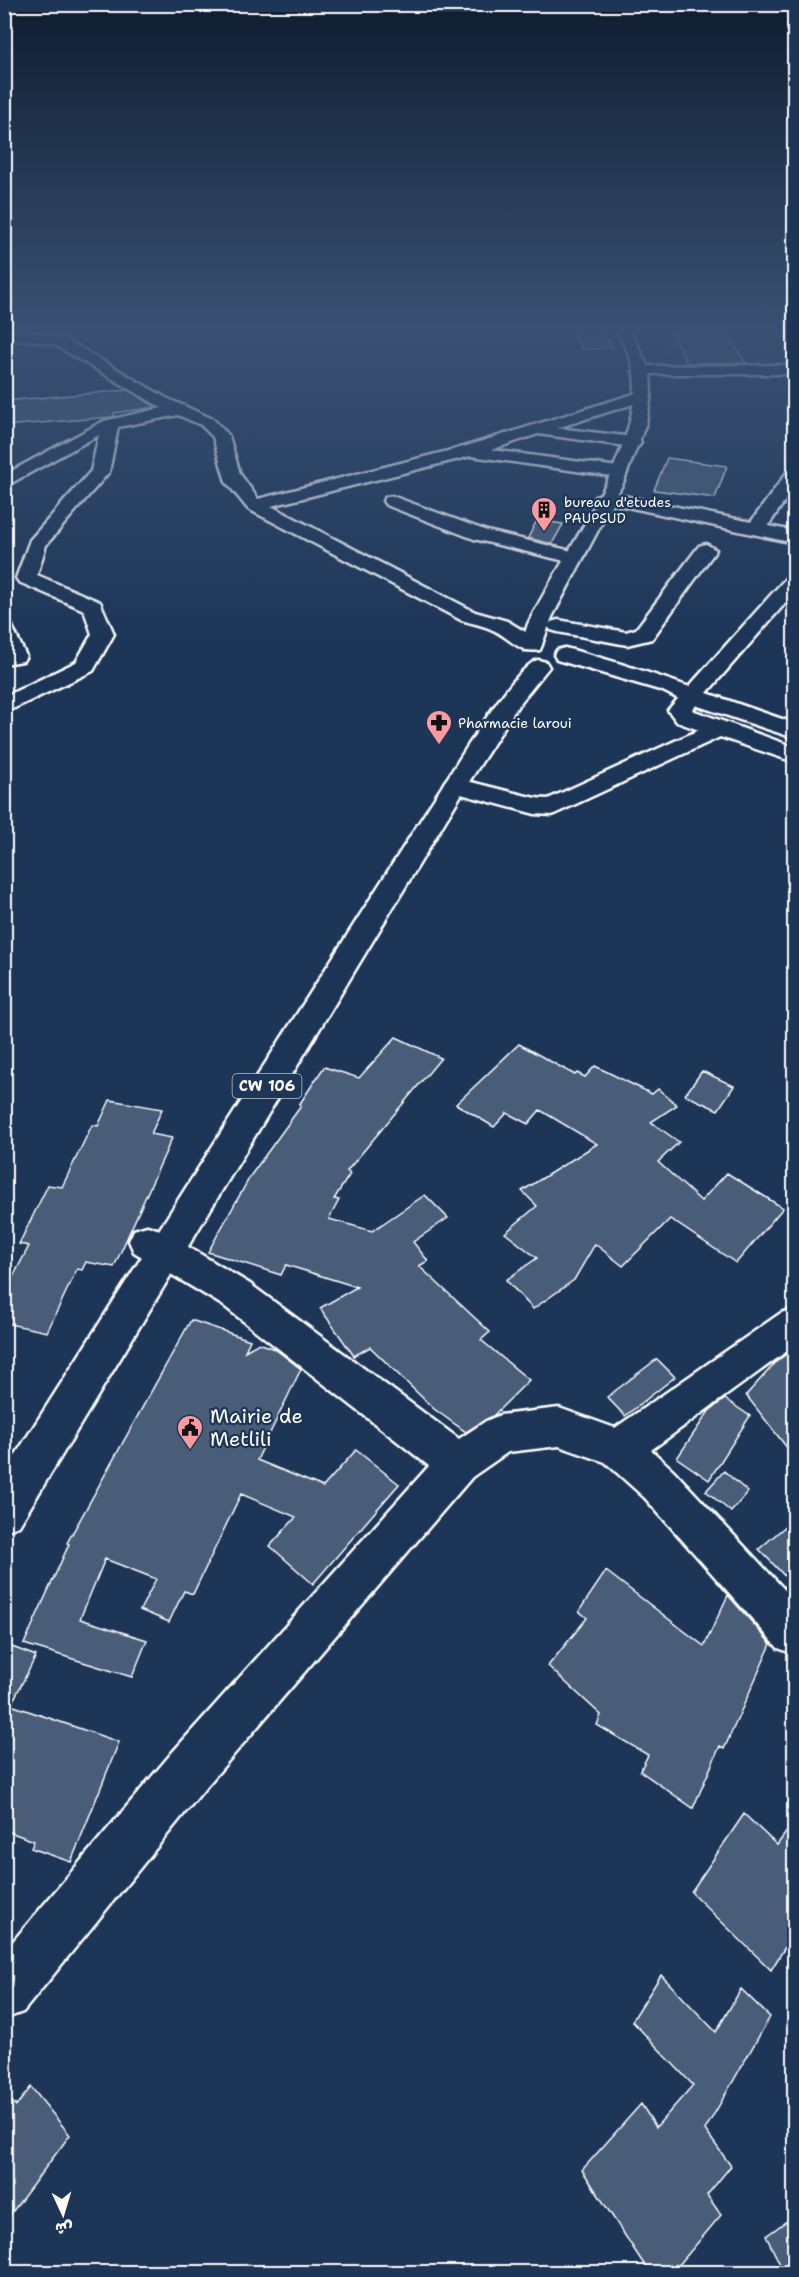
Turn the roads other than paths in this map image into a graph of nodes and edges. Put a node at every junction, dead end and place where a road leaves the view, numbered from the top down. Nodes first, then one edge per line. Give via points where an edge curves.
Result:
1 (95, 432) edge
2 (108, 432) edge
3 (205, 432) edge
4 (530, 432) edge
5 (544, 432) edge
6 (644, 432) edge
7 (644, 445) junction
8 (466, 452) junction
9 (639, 471) dead end
10 (618, 472) junction
11 (795, 475) edge
12 (4, 482) edge
13 (604, 497) junction
14 (392, 501) dead end
15 (624, 501) junction
16 (254, 505) junction
17 (795, 516) edge
18 (757, 528) junction
19 (786, 535) edge
20 (706, 550) dead end
21 (573, 557) junction
22 (795, 581) edge
23 (785, 606) edge
24 (4, 628) edge
25 (4, 658) edge
26 (543, 658) junction
27 (690, 696) junction
28 (4, 706) edge
29 (719, 729) junction
30 (795, 731) edge
31 (795, 755) edge
32 (455, 785) junction
33 (155, 1246) junction
34 (795, 1325) edge
35 (618, 1448) junction
36 (458, 1463) junction
37 (4, 1469) edge
38 (4, 1511) edge
39 (795, 1632) edge
40 (4, 1993) edge

1 - 12 street
2 - 28 street via 100,472 37,544 26,578 93,606 103,634 85,666
3 - 16 street via 221,447 237,488
4 - 8 street
5 - 7 street
6 - 7 street, CW 106
7 - 10 street, CW 106
8 - 10 street
8 - 16 street
9 - 15 street
10 - 13 street, CW 106
11 - 18 street
13 - 15 street
13 - 21 street, CW 106
14 - 21 street via 477,536
15 - 18 street
15 - 26 street
16 - 26 street via 468,616 482,630
17 - 19 street
18 - 19 street
20 - 26 street via 644,634
21 - 26 street, CW 106 via 536,630
22 - 23 street
23 - 27 street
24 - 25 street via 15,656
26 - 27 street via 598,677
26 - 27 street via 671,686
26 - 32 street, CW 106
26 - 33 street, CW 106 via 494,693 351,913
27 - 29 street via 680,710 682,715
27 - 30 street
29 - 31 street
29 - 32 street via 552,807
32 - 33 street, CW 106
33 - 36 street via 237,1295
33 - 37 street, CW 106
33 - 38 street, CW 106
34 - 35 street
35 - 36 street via 559,1427 500,1434
35 - 39 street via 659,1484
36 - 40 street via 188,1771

